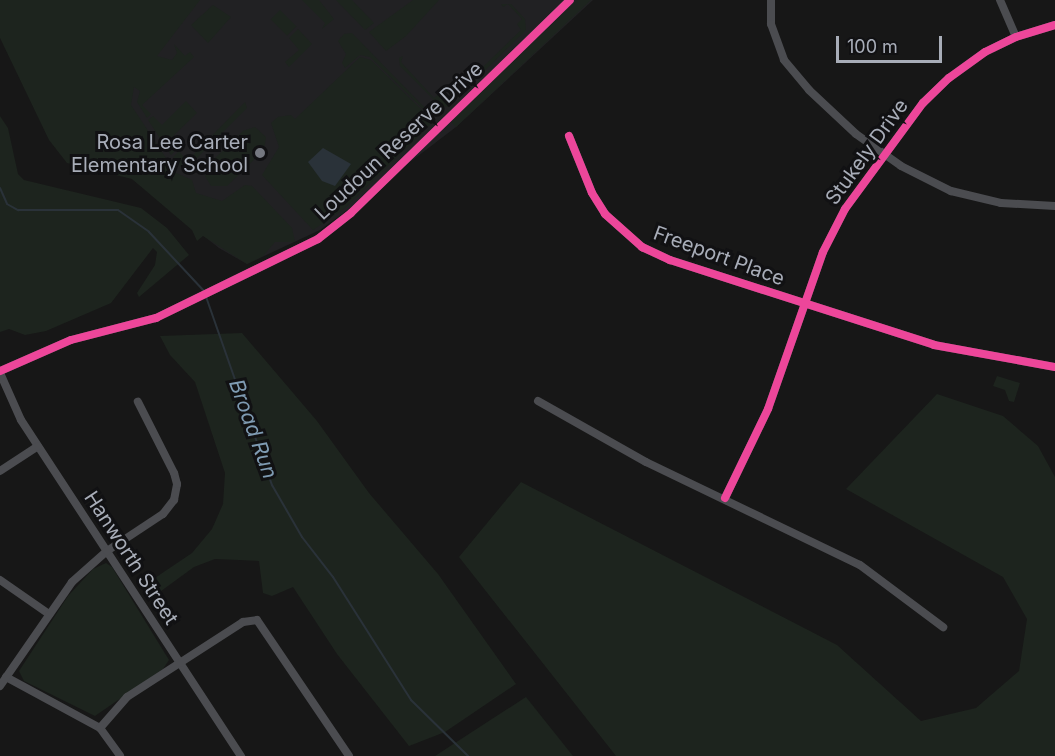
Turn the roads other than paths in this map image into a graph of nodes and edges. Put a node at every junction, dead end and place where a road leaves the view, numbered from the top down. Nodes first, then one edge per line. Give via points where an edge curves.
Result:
1 (570, 0) edge
2 (771, 0) edge
3 (1000, 0) edge
4 (1055, 25) edge
5 (1016, 37) junction
6 (569, 136) dead end
7 (885, 154) junction
8 (1055, 206) edge
9 (806, 305) junction
10 (1055, 367) edge
11 (0, 372) edge
12 (538, 401) dead end
13 (138, 402) dead end
14 (38, 446) junction
15 (0, 471) edge
16 (725, 498) junction
17 (107, 551) junction
18 (0, 580) edge
19 (49, 614) junction
20 (944, 627) dead end
21 (180, 662) junction
22 (6, 678) junction
23 (0, 686) edge
24 (100, 728) junction
25 (120, 756) edge
26 (241, 756) edge
27 (349, 756) edge

1 - 11 street, Loudoun Reserve Drive via 351,213 318,239 175,310 122,329 71,340
2 - 7 street via 773,33 790,69 833,114
3 - 5 street
4 - 5 street, Stukely Drive
5 - 7 street, Stukely Drive via 985,52 949,78 923,103
6 - 9 street, Freeport Place via 592,194 605,214 642,247
7 - 8 street via 951,191 1001,203
7 - 9 street, Stukely Drive via 833,230
9 - 10 street, Freeport Place via 934,345
9 - 16 street, Stukely Drive via 768,410
11 - 14 street, Hanworth Street
12 - 16 street via 646,462
13 - 17 street via 174,473 176,494 163,514
14 - 15 street
14 - 17 street, Hanworth Street
16 - 20 street via 860,565
17 - 19 street via 72,582
17 - 21 street, Hanworth Street
18 - 19 street
19 - 22 street
21 - 24 street via 118,704
21 - 26 street, Hanworth Street
21 - 27 street via 243,622 257,620
22 - 23 street
22 - 24 street
24 - 25 street

